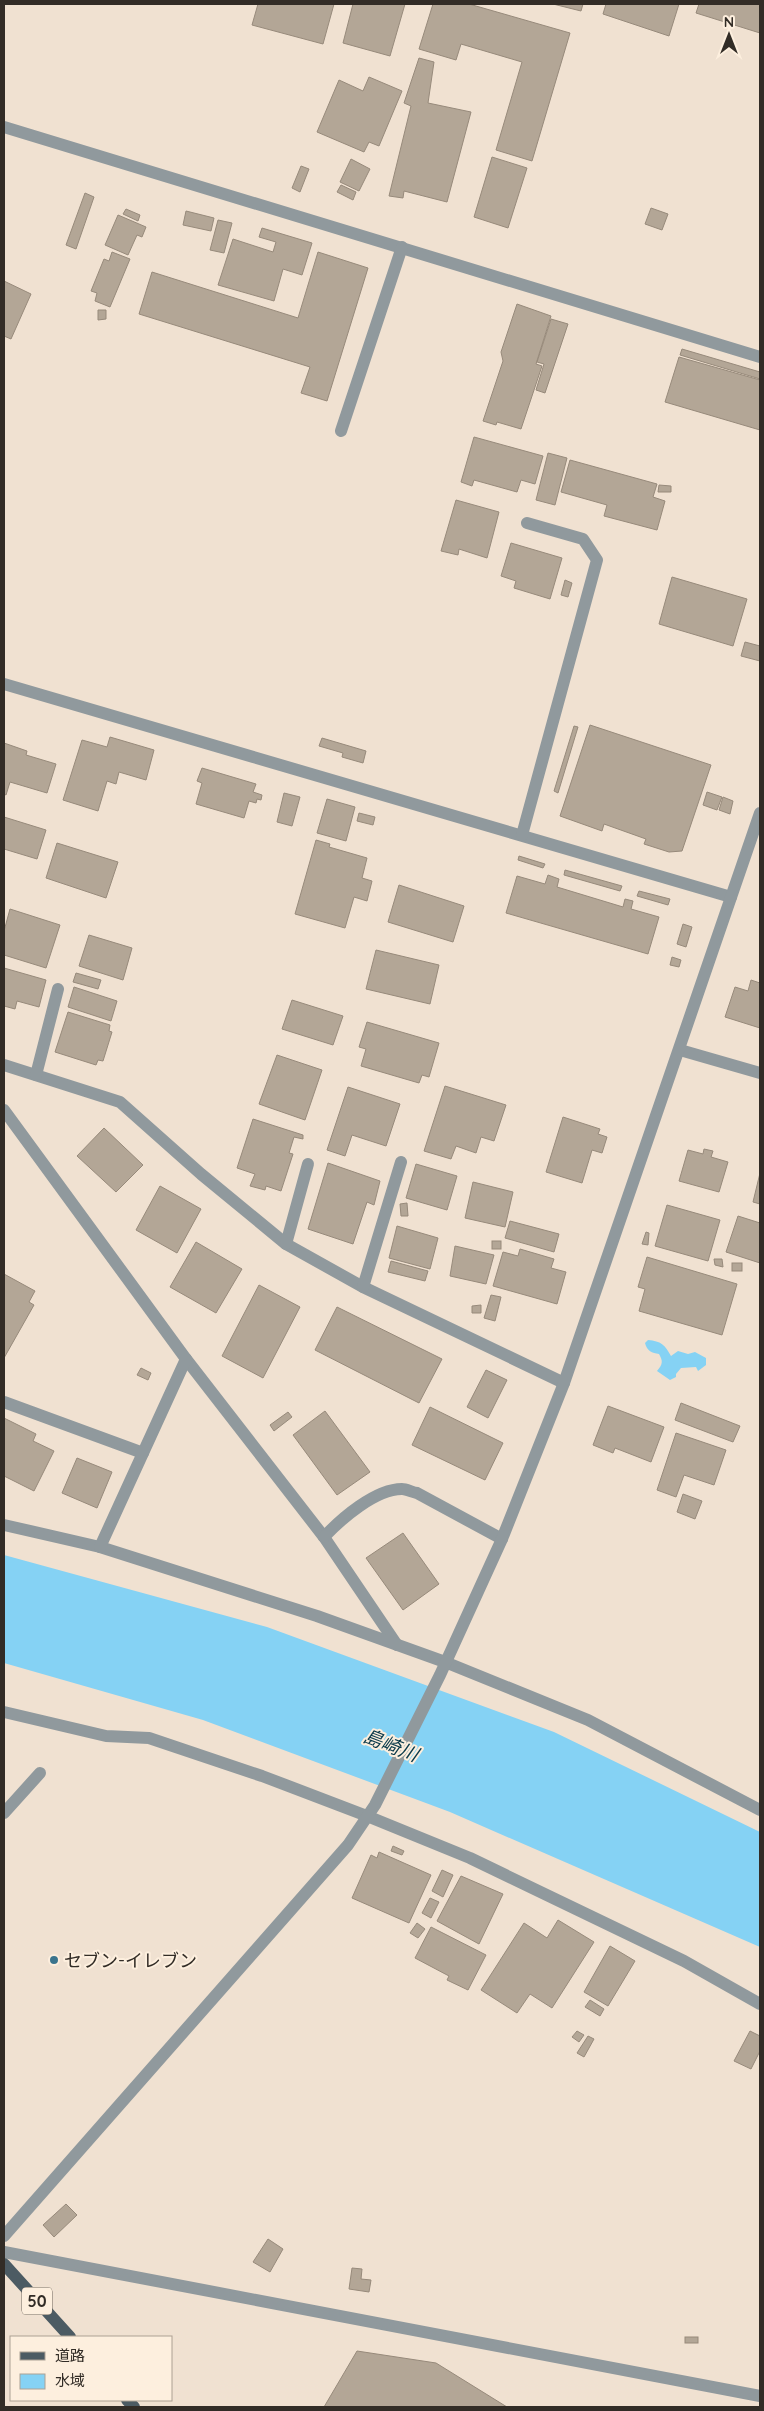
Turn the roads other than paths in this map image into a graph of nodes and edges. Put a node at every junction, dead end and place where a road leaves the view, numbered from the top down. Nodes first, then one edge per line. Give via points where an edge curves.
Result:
1 (4, 127) edge
2 (402, 247) junction
3 (760, 357) edge
4 (341, 431) dead end
5 (527, 523) dead end
6 (4, 684) edge
7 (760, 813) edge
8 (522, 835) junction
9 (730, 896) junction
10 (58, 989) dead end
11 (680, 1050) junction
12 (4, 1065) edge
13 (760, 1073) edge
14 (36, 1075) junction
15 (4, 1110) edge
16 (401, 1162) dead end
17 (308, 1164) dead end
18 (286, 1244) junction
19 (364, 1287) junction
20 (186, 1359) junction
21 (564, 1383) junction
22 (4, 1402) edge
23 (143, 1453) junction
24 (4, 1525) edge
25 (324, 1537) junction
26 (502, 1539) junction
27 (100, 1547) junction
28 (396, 1645) junction
29 (445, 1662) junction
30 (4, 1712) edge
31 (40, 1773) dead end
32 (760, 1810) edge
33 (4, 1813) edge
34 (367, 1816) junction
35 (760, 2004) edge
36 (4, 2236) edge
37 (4, 2252) edge
38 (4, 2264) edge
39 (69, 2336) edge
40 (760, 2396) edge

1 - 2 street
2 - 3 street
2 - 4 street
5 - 8 street via 583,539 597,560
6 - 8 street
7 - 9 street
8 - 9 street
9 - 11 street
10 - 14 street
11 - 13 street
11 - 21 street
12 - 14 street
14 - 18 street via 120,1102
15 - 20 street
16 - 19 street
17 - 18 street
18 - 19 street
19 - 21 street
20 - 23 street
20 - 25 street
21 - 26 street
22 - 23 street
23 - 27 street
24 - 27 street
25 - 26 street via 340,1520 383,1493 403,1489
25 - 28 street
26 - 29 street
27 - 28 street via 317,1616
28 - 29 street
29 - 32 street via 588,1720
29 - 34 street
30 - 34 street via 106,1736 149,1738
31 - 33 street
34 - 35 street via 488,1866 684,1961
34 - 36 street via 341,1852
37 - 40 street
38 - 39 main road, 50

